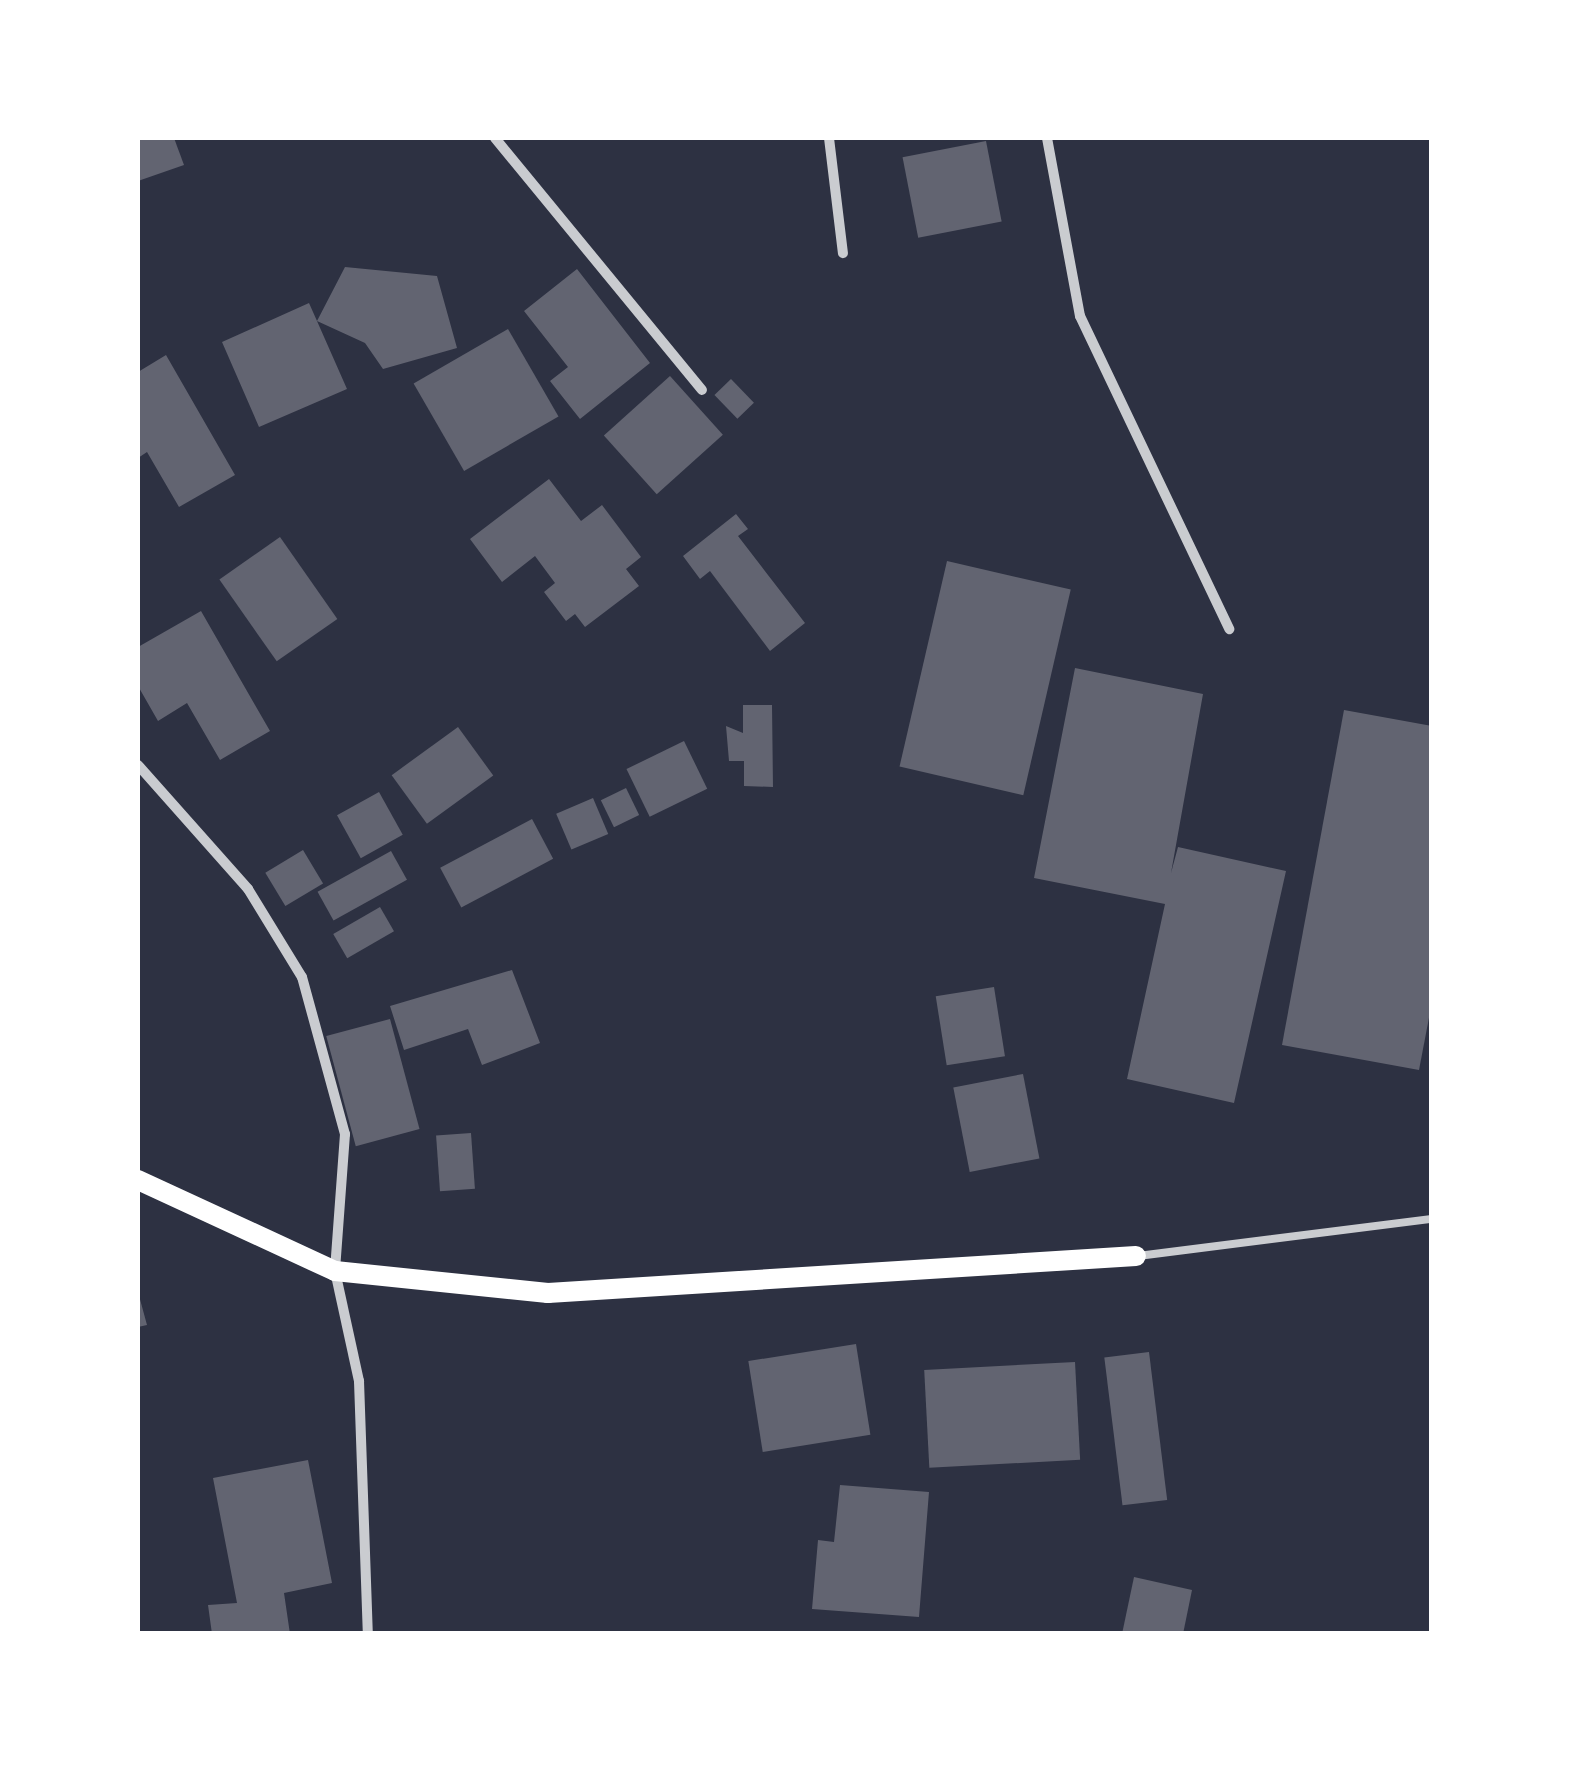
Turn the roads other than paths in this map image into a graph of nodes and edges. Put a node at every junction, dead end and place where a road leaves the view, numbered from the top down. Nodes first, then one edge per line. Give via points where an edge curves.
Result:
1 (496, 138) edge
2 (829, 138) edge
3 (1047, 138) edge
4 (843, 253) dead end
5 (702, 390) dead end
6 (1229, 629) dead end
7 (138, 765) edge
8 (138, 1180) edge
9 (1432, 1219) edge
10 (1136, 1256) joint
11 (335, 1271) junction
12 (368, 1634) edge

1 - 5 street
2 - 4 street
3 - 6 street via 1080,316
7 - 11 street via 248,890 302,977 346,1134
8 - 11 main road
9 - 10 lane
10 - 11 main road via 548,1293
11 - 12 street via 359,1381

